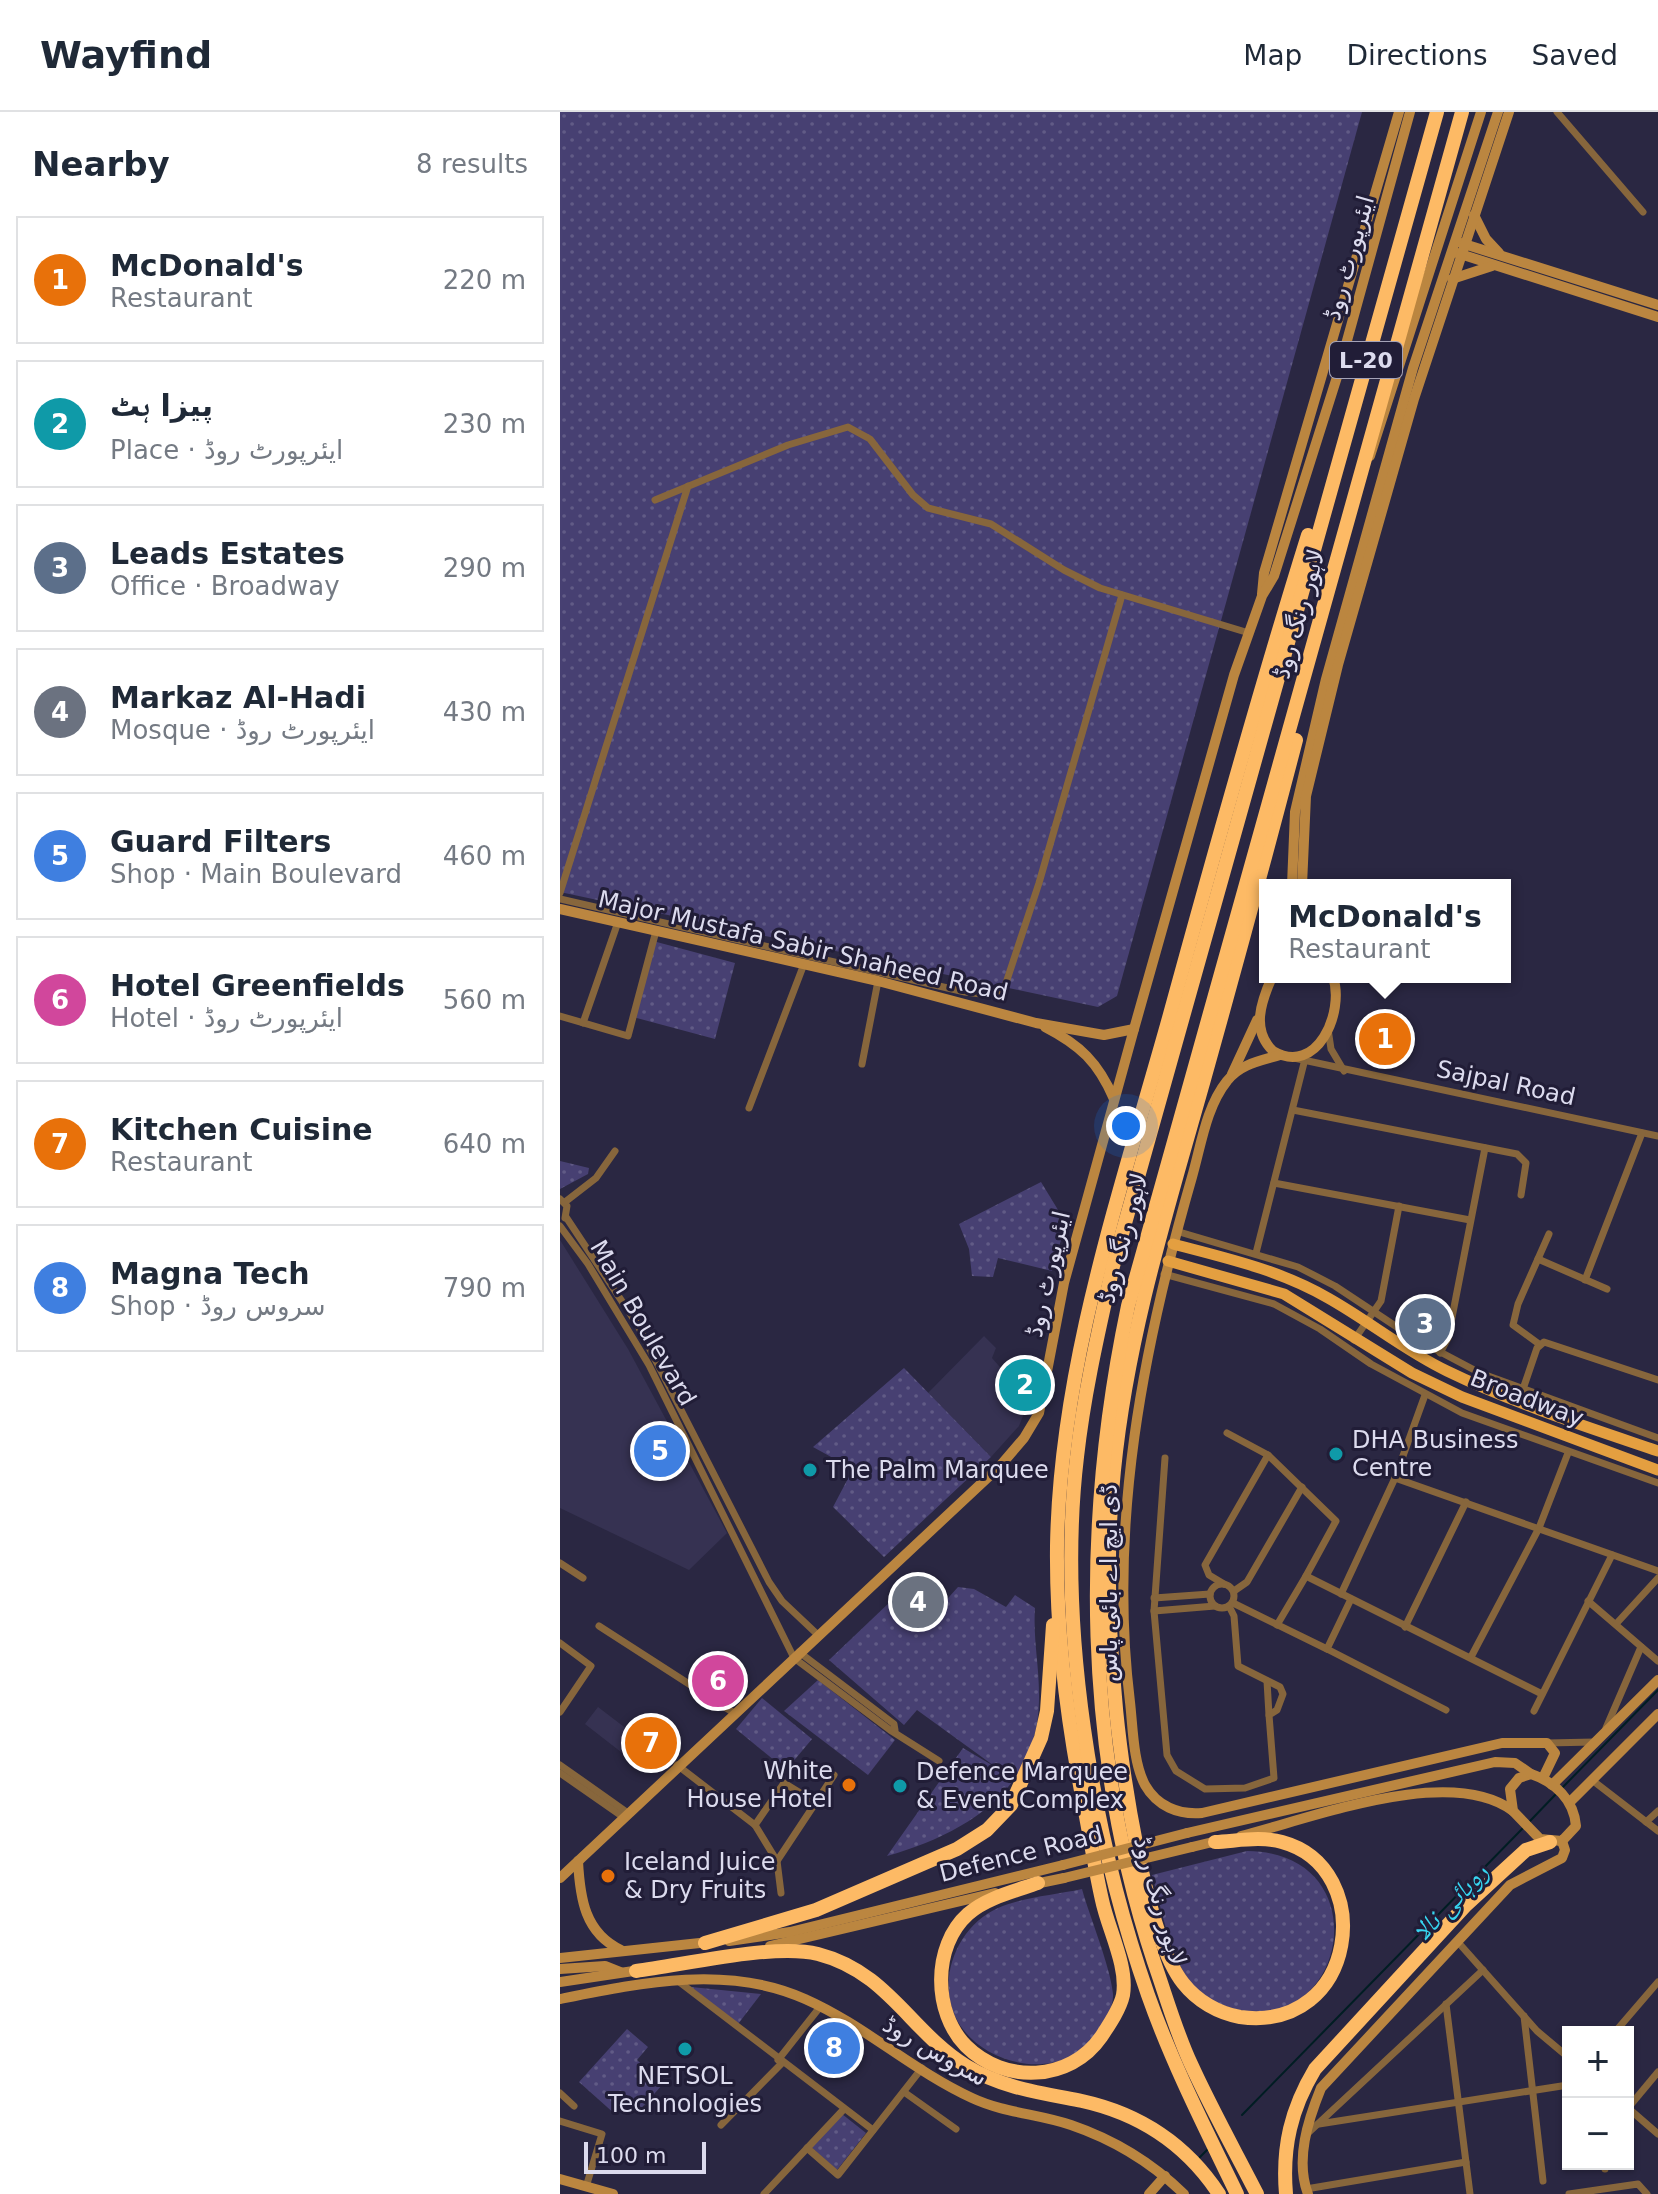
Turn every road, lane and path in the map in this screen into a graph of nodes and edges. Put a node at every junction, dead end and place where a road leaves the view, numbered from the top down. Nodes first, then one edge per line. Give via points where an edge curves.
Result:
1 (1399, 112) edge
2 (1410, 112) edge
3 (1437, 112) edge
4 (1462, 112) edge
5 (1481, 112) edge
6 (1498, 112) edge
7 (1509, 112) edge
8 (1557, 112) edge
9 (1643, 212) dead end
10 (1474, 215) junction
11 (1370, 236) junction
12 (1458, 247) junction
13 (1500, 261) junction
14 (1452, 279) junction
15 (1658, 305) edge
16 (1658, 317) edge
17 (1364, 465) junction
18 (1332, 484) junction
19 (688, 486) junction
20 (655, 500) dead end
21 (1122, 595) junction
22 (1249, 633) junction
23 (1313, 650) junction
24 (1265, 879) edge
25 (1292, 879) edge
26 (1302, 879) edge
27 (560, 893) edge
28 (560, 899) edge
29 (560, 909) edge
30 (1256, 921) edge
31 (618, 922) junction
32 (656, 931) junction
33 (804, 964) junction
34 (878, 981) junction
35 (1270, 983) edge
36 (1334, 983) edge
37 (560, 1016) edge
38 (1260, 1016) junction
39 (583, 1023) junction
40 (1036, 1023) junction
41 (1328, 1028) junction
42 (1134, 1029) junction
43 (1280, 1055) junction
44 (1299, 1060) junction
45 (862, 1064) dead end
46 (1344, 1071) junction
47 (1231, 1076) junction
48 (1114, 1099) junction
49 (749, 1108) dead end
50 (1293, 1110) junction
51 (1642, 1133) junction
52 (1658, 1136) edge
53 (1485, 1148) junction
54 (615, 1151) dead end
55 (1274, 1183) junction
56 (1521, 1195) dead end
57 (562, 1201) edge
58 (1399, 1206) junction
59 (1470, 1220) junction
60 (562, 1222) edge
61 (1176, 1231) junction
62 (1549, 1234) dead end
63 (1173, 1244) junction
64 (1256, 1253) junction
65 (1538, 1259) junction
66 (1168, 1261) junction
67 (1164, 1274) junction
68 (1585, 1280) junction
69 (1607, 1289) dead end
70 (1374, 1313) junction
71 (1366, 1323) junction
72 (1356, 1337) junction
73 (1539, 1344) junction
74 (1348, 1348) junction
75 (1440, 1353) junction
76 (1658, 1380) edge
77 (1523, 1389) junction
78 (1425, 1395) junction
79 (1227, 1433) dead end
80 (1658, 1438) edge
81 (1658, 1451) edge
82 (1568, 1453) junction
83 (1268, 1455) junction
84 (1165, 1458) dead end
85 (1658, 1470) edge
86 (1395, 1478) junction
87 (1658, 1483) edge
88 (1302, 1487) junction
89 (1466, 1502) junction
90 (1539, 1528) junction
91 (1612, 1555) junction
92 (560, 1563) edge
93 (1658, 1571) edge
94 (1058, 1575) junction
95 (1306, 1576) junction
96 (583, 1578) dead end
97 (1658, 1578) edge
98 (1224, 1584) junction
99 (1234, 1591) junction
100 (1210, 1594) junction
101 (1341, 1594) junction
102 (1154, 1598) junction
103 (1351, 1599) junction
104 (1588, 1601) junction
105 (1231, 1604) junction
106 (1215, 1606) junction
107 (1154, 1611) junction
108 (1616, 1624) junction
109 (1277, 1625) junction
110 (599, 1626) dead end
111 (1405, 1627) junction
112 (818, 1635) junction
113 (560, 1643) edge
114 (1641, 1647) junction
115 (1327, 1649) junction
116 (796, 1655) junction
117 (1471, 1657) junction
118 (1658, 1661) edge
119 (1658, 1680) edge
120 (1267, 1681) junction
121 (1542, 1694) junction
122 (1446, 1710) dead end
123 (1534, 1711) dead end
124 (560, 1712) edge
125 (734, 1713) junction
126 (1658, 1714) edge
127 (1269, 1715) junction
128 (1606, 1730) junction
129 (1594, 1742) junction
130 (1547, 1743) junction
131 (939, 1761) dead end
132 (560, 1765) edge
133 (677, 1765) junction
134 (560, 1773) edge
135 (1531, 1774) junction
136 (834, 1775) dead end
137 (1592, 1780) junction
138 (1547, 1782) junction
139 (815, 1802) junction
140 (1570, 1802) junction
141 (1513, 1811) junction
142 (1658, 1811) edge
143 (626, 1815) junction
144 (1646, 1822) junction
145 (755, 1825) junction
146 (1658, 1831) edge
147 (1215, 1842) junction
148 (1556, 1842) junction
149 (578, 1861) junction
150 (777, 1861) junction
151 (560, 1878) edge
152 (1038, 1883) junction
153 (781, 1893) dead end
154 (1457, 1941) junction
155 (705, 1943) junction
156 (622, 1950) junction
157 (560, 1958) edge
158 (560, 1969) edge
159 (1483, 1970) junction
160 (629, 1972) junction
161 (676, 1980) junction
162 (560, 1982) edge
163 (1658, 1982) edge
164 (560, 1999) edge
165 (1446, 2004) junction
166 (820, 2007) junction
167 (1524, 2016) junction
168 (1620, 2026) edge
169 (1562, 2051) edge
170 (780, 2061) junction
171 (922, 2068) junction
172 (1658, 2072) edge
173 (1562, 2086) edge
174 (1534, 2090) junction
175 (904, 2092) junction
176 (560, 2093) edge
177 (1634, 2101) edge
178 (1459, 2102) junction
179 (574, 2106) dead end
180 (844, 2109) junction
181 (1634, 2113) edge
182 (560, 2121) edge
183 (1319, 2124) junction
184 (721, 2125) dead end
185 (956, 2129) dead end
186 (873, 2130) junction
187 (1658, 2134) edge
188 (1306, 2136) junction
189 (807, 2148) junction
190 (1466, 2162) junction
191 (1165, 2176) junction
192 (560, 2179) edge
193 (1543, 2181) dead end
194 (586, 2187) junction
195 (1307, 2192) edge
196 (613, 2194) edge
197 (764, 2194) edge
198 (1149, 2194) edge
199 (1184, 2194) edge
200 (1219, 2194) edge
201 (1237, 2194) edge
202 (1257, 2194) edge
203 (1286, 2194) edge
204 (1470, 2194) edge
205 (1569, 2194) edge
206 (1647, 2194) edge

1 - 11 main road, ایئرپورٹ روڈ
2 - 11 main road, ایئرپورٹ روڈ
3 - 18 highway, لاہور رنگ روڈ / L-20
4 - 17 highway, لاہور رنگ روڈ / L-20
5 - 17 main road via 1376,446
6 - 12 main road
7 - 10 main road
8 - 9 street
10 - 12 main road
10 - 13 main road
11 - 22 main road, ایئرپورٹ روڈ via 1292,519
12 - 13 main road
12 - 14 main road
12 - 25 main road via 1405,395 1307,750 1295,812
13 - 14 main road
13 - 15 main road
13 - 16 main road
14 - 26 main road via 1325,715 1303,815
17 - 23 highway, لاہور رنگ روڈ / L-20
18 - 94 highway via 1310,531 1275,642 1095,1283 1068,1431
18 - 201 highway, لاہور رنگ روڈ / L-20 via 1113,1266 1081,1426 1073,1505 1080,1685 1117,1900 1185,2087
19 - 20 street
19 - 21 street via 848,427 870,439 928,508 991,524 1064,570
19 - 27 street
21 - 22 street
21 - 28 street via 1004,989 989,995 965,992
22 - 42 main road, ایئرپورٹ روڈ
23 - 24 highway via 1313,674
23 - 202 highway, لاہور رنگ روڈ / L-20 via 1128,1306 1098,1490 1097,1677 1128,1879 1190,2063
29 - 31 main road, Major Mustafa Sabir Shaheed Road
30 - 147 highway via 1163,1223 1126,1385 1111,1515 1110,1649 1129,1799 1170,1961 1195,1995 1231,2015 1256,2019 1303,2008 1320,1993 1338,1958 1344,1934 1336,1889 1325,1870 1288,1843
31 - 32 main road, Major Mustafa Sabir Shaheed Road
31 - 39 street
32 - 33 main road, Major Mustafa Sabir Shaheed Road
32 - 39 street via 628,1036
33 - 34 main road, Major Mustafa Sabir Shaheed Road
33 - 49 street
34 - 40 main road, Major Mustafa Sabir Shaheed Road
34 - 45 street
35 - 38 main road, ڈی ایچ اے بائی پاس
36 - 41 main road
37 - 39 street
38 - 43 main road via 1266,1043
38 - 47 main road, ڈی ایچ اے بائی پاس
40 - 42 main road via 1104,1035
40 - 48 main road via 1084,1050 1103,1073
41 - 44 main road via 1317,1048
41 - 46 street via 1331,1049
42 - 48 main road, ایئرپورٹ روڈ
43 - 44 main road
43 - 47 main road
44 - 46 street, Sajpal Road
44 - 50 street
46 - 51 street, Sajpal Road
47 - 61 main road, ڈی ایچ اے بائی پاس via 1214,1101
48 - 112 main road, ایئرپورٹ روڈ via 1032,1427 1000,1466
50 - 53 street
50 - 55 street
51 - 52 street, Sajpal Road
51 - 68 street
53 - 56 street via 1523,1158
53 - 59 street
54 - 57 street via 596,1178
55 - 58 street
55 - 64 street
57 - 60 street
58 - 59 street
58 - 70 street via 1381,1301
59 - 75 street via 1448,1338
60 - 112 street, Main Boulevard via 637,1324 769,1582
60 - 116 street, Main Boulevard via 649,1365
61 - 63 main road, ڈی ایچ اے بائی پاس
61 - 64 street
62 - 65 street
63 - 66 main road, ڈی ایچ اے بائی پاس
63 - 71 main road, Broadway via 1282,1275
64 - 70 street via 1313,1274
65 - 68 street
65 - 73 street via 1513,1325
66 - 67 main road, ڈی ایچ اے بائی پاس
66 - 72 main road, Broadway via 1284,1294
67 - 74 street via 1267,1301
67 - 130 main road, ڈی ایچ اے بائی پاس via 1135,1424 1126,1548 1127,1681 1140,1770 1154,1797 1180,1812 1202,1813 1502,1743
68 - 69 street
70 - 71 street
70 - 75 street
71 - 72 street
71 - 81 main road, Broadway via 1483,1388
72 - 74 street
72 - 85 main road, Broadway via 1412,1373 1482,1406
73 - 76 street via 1551,1342
73 - 77 street
74 - 78 street
75 - 77 street
77 - 80 street
78 - 82 street
78 - 86 street
79 - 83 street
82 - 87 street
82 - 90 street
83 - 88 street
83 - 98 street via 1205,1565 1209,1575
84 - 102 street
86 - 89 street
86 - 101 street
88 - 95 street via 1336,1521
88 - 99 street via 1247,1582
89 - 90 street
89 - 111 street
90 - 91 street
90 - 117 street
91 - 93 street
91 - 104 street
92 - 96 street
94 - 152 highway via 1067,1722 1123,1995 1093,2048 1072,2065 1024,2073 979,2057 961,2041 942,1998 941,1974 953,1933 967,1914
94 - 155 highway via 1047,1711 1041,1738 1011,1805 987,1830 957,1849 816,1910
95 - 101 street
95 - 109 street
97 - 108 street
98 - 99 street
98 - 100 street
99 - 105 street
100 - 102 street
100 - 106 street
101 - 103 street
102 - 107 street
103 - 111 street
103 - 115 street
104 - 108 street
104 - 121 street
105 - 106 street
105 - 109 street
105 - 120 street via 1238,1666
106 - 107 street
107 - 127 street via 1165,1744 1176,1771 1196,1786 1214,1790 1272,1780
108 - 114 street
109 - 115 street
110 - 125 street
111 - 117 street
112 - 116 main road, ایئرپورٹ روڈ
113 - 124 street via 591,1666
114 - 118 street
114 - 128 street
115 - 122 street
116 - 125 main road, ایئرپورٹ روڈ
116 - 131 street
117 - 121 street
119 - 128 main road
120 - 127 street
120 - 127 street via 1283,1694
121 - 123 street
125 - 133 main road, ایئرپورٹ روڈ
126 - 137 main road
128 - 129 main road
129 - 130 street
129 - 138 main road
130 - 138 main road via 1555,1758
132 - 143 street
133 - 143 main road, ایئرپورٹ روڈ
133 - 145 street
134 - 143 street
135 - 138 main road
135 - 141 main road via 1510,1789
135 - 155 main road, Defence Road, bridge via 1515,1763 1495,1762 790,1932
136 - 139 street
137 - 140 main road
137 - 144 street
138 - 140 main road
139 - 145 street via 784,1783
139 - 150 street
140 - 148 main road via 1576,1826
141 - 147 main road, Defence Road via 1485,1796 1424,1790
141 - 148 main road via 1531,1833
142 - 144 street
143 - 149 main road, ایئرپورٹ روڈ
144 - 146 street
145 - 150 street
147 - 152 main road, Defence Road, bridge
148 - 154 main road via 1565,1850 1562,1858 1510,1885
148 - 203 highway via 1526,1850 1466,1905 1315,2069 1289,2125
149 - 151 main road, ایئرپورٹ روڈ
149 - 156 main road via 588,1921 604,1941
150 - 153 street
152 - 160 main road, Defence Road via 789,1943
154 - 159 street
154 - 188 main road via 1321,2088
155 - 156 main road, Defence Road
156 - 157 main road, Defence Road
158 - 160 main road via 605,1966
159 - 165 street
159 - 167 street
160 - 162 main road, Defence Road
160 - 200 highway via 778,1953 832,1959 883,1987 962,2063 988,2079 1124,2113 1156,2129 1198,2164
161 - 164 main road, سروس روڈ
161 - 166 main road, سروس روڈ via 768,1985
161 - 170 street
163 - 168 street
165 - 178 street
165 - 183 street
166 - 170 street
166 - 171 main road, سروس روڈ
167 - 169 street
167 - 174 street
170 - 180 street
170 - 184 street
171 - 175 street
171 - 191 main road, سروس روڈ via 972,2098 1070,2125 1121,2146
172 - 177 street
173 - 174 street
174 - 178 street
174 - 193 street
175 - 185 street
175 - 186 street
176 - 179 street
178 - 183 street
178 - 190 street
180 - 186 street
180 - 189 street
181 - 187 street
182 - 194 street via 602,2134
183 - 188 street
186 - 189 street via 838,2175
188 - 195 main road
189 - 197 street
190 - 195 street
190 - 204 street
191 - 198 main road
191 - 199 main road, سروس روڈ
192 - 194 main road
194 - 196 main road
205 - 206 street via 1638,2184

